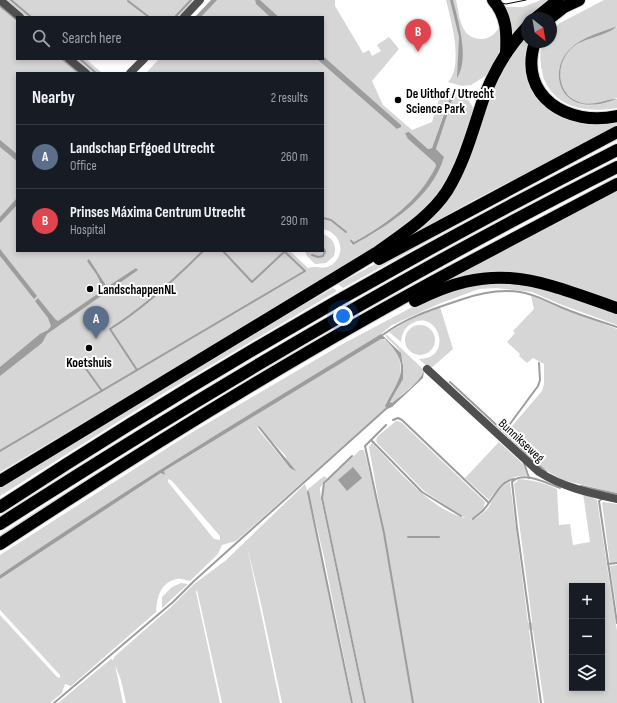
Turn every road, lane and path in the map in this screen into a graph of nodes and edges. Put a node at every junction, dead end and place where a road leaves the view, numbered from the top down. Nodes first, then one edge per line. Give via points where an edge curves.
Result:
1 (0, 0) edge
2 (200, 0) edge
3 (494, 0) edge
4 (558, 0) edge
5 (579, 0) edge
6 (543, 12) edge
7 (557, 12) edge
8 (19, 16) edge
9 (185, 16) edge
10 (521, 34) edge
11 (534, 48) edge
12 (506, 53) junction
13 (70, 60) edge
14 (143, 60) edge
15 (85, 72) edge
16 (131, 72) edge
17 (617, 116) edge
18 (617, 132) edge
19 (617, 150) edge
20 (617, 167) edge
21 (617, 184) edge
22 (617, 308) edge
23 (254, 328) junction
24 (329, 341) junction
25 (427, 369) dead end
26 (0, 481) edge
27 (617, 499) edge
28 (0, 507) edge
29 (0, 524) edge
30 (0, 544) edge

1 - 8 street
2 - 9 street
3 - 12 highway via 501,11 507,30
4 - 6 highway
5 - 7 highway
10 - 12 highway
11 - 17 highway via 534,79 538,89 550,103 568,114 585,118
12 - 23 highway via 484,97 465,155 446,192 433,208 419,222 376,253
13 - 15 street
14 - 16 street
18 - 23 highway via 455,217
19 - 28 highway via 448,239 301,322 166,402
20 - 29 highway via 545,203 325,325 180,411
21 - 24 highway
22 - 24 highway via 543,283 514,277 475,279 425,296
23 - 26 highway
24 - 30 highway via 160,442
25 - 27 street, Bunnikseweg via 539,472 567,486

